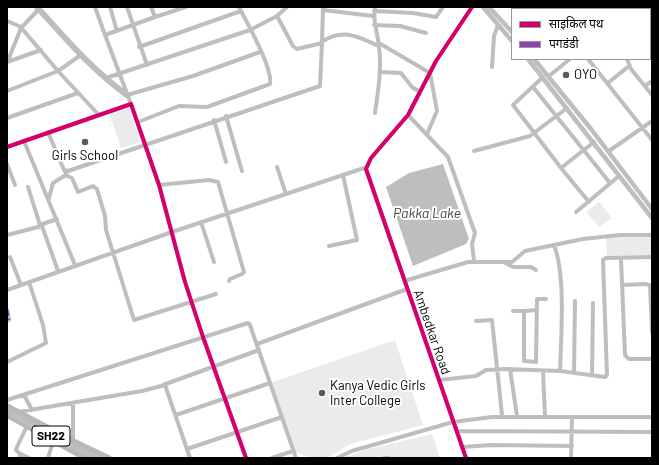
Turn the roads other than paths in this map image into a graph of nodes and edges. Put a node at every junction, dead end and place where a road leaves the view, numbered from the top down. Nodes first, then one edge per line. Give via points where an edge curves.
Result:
1 (95, 7) edge
2 (110, 7) edge
3 (127, 7) edge
4 (152, 7) edge
5 (186, 7) edge
6 (288, 7) edge
7 (443, 7) edge
8 (472, 7) edge
9 (483, 7) edge
10 (489, 7) edge
11 (38, 8) edge
12 (323, 8) edge
13 (240, 9) edge
14 (374, 9) edge
15 (277, 16) junction
16 (373, 16) junction
17 (155, 17) junction
18 (7, 21) edge
19 (133, 25) junction
20 (374, 25) junction
21 (498, 25) junction
22 (21, 28) junction
23 (250, 30) junction
24 (117, 31) junction
25 (511, 31) edge
26 (426, 33) dead end
27 (105, 35) junction
28 (511, 40) edge
29 (322, 42) junction
30 (379, 44) junction
31 (139, 47) junction
32 (41, 50) junction
33 (260, 52) junction
34 (81, 55) junction
35 (529, 60) edge
36 (535, 60) edge
37 (569, 60) edge
38 (589, 60) edge
39 (627, 60) edge
40 (7, 63) edge
41 (147, 65) junction
42 (629, 66) junction
43 (492, 67) dead end
44 (58, 71) junction
45 (380, 72) junction
46 (430, 73) junction
47 (120, 74) junction
48 (549, 76) junction
49 (543, 77) junction
50 (106, 78) junction
51 (652, 81) edge
52 (608, 83) junction
53 (645, 86) junction
54 (532, 87) junction
55 (7, 91) edge
56 (420, 92) junction
57 (78, 93) junction
58 (127, 95) junction
59 (652, 95) edge
60 (131, 104) junction
61 (567, 108) junction
62 (375, 113) dead end
63 (98, 114) junction
64 (408, 115) junction
65 (226, 116) junction
66 (557, 117) junction
67 (7, 118) edge
68 (214, 120) junction
69 (652, 121) edge
70 (138, 122) junction
71 (643, 128) junction
72 (48, 132) junction
73 (534, 133) junction
74 (427, 134) junction
75 (652, 140) edge
76 (24, 141) junction
77 (594, 142) junction
78 (146, 143) junction
79 (7, 147) edge
80 (584, 150) junction
81 (474, 151) dead end
82 (609, 151) junction
83 (226, 162) dead end
84 (7, 164) edge
85 (277, 167) dead end
86 (367, 167) junction
87 (561, 168) junction
88 (242, 171) dead end
89 (65, 173) junction
90 (343, 174) junction
91 (619, 176) junction
92 (610, 184) junction
93 (15, 185) dead end
94 (159, 185) junction
95 (28, 188) dead end
96 (286, 194) junction
97 (49, 198) junction
98 (589, 202) junction
99 (652, 209) edge
100 (576, 212) dead end
101 (227, 214) junction
102 (652, 218) edge
103 (57, 219) junction
104 (201, 222) junction
105 (40, 225) junction
106 (172, 232) junction
107 (7, 235) edge
108 (652, 235) edge
109 (554, 245) junction
110 (329, 246) dead end
111 (114, 252) junction
112 (10, 257) dead end
113 (652, 257) edge
114 (621, 259) junction
115 (474, 261) junction
116 (214, 262) dead end
117 (504, 262) junction
118 (75, 265) junction
119 (536, 270) dead end
120 (58, 271) junction
121 (229, 281) dead end
122 (404, 281) junction
123 (28, 282) junction
124 (21, 285) junction
125 (622, 285) junction
126 (651, 286) edge
127 (406, 289) junction
128 (7, 290) edge
129 (216, 294) dead end
130 (546, 299) dead end
131 (575, 301) dead end
132 (192, 302) junction
133 (593, 303) dead end
134 (7, 310) edge
135 (524, 310) junction
136 (537, 310) junction
137 (514, 311) dead end
138 (9, 320) dead end
139 (476, 321) dead end
140 (652, 332) edge
141 (203, 337) junction
142 (257, 344) junction
143 (259, 350) junction
144 (652, 359) edge
145 (7, 361) edge
146 (530, 362) junction
147 (213, 366) junction
148 (498, 369) junction
149 (510, 369) junction
150 (530, 370) junction
151 (543, 370) junction
152 (560, 371) junction
153 (574, 373) junction
154 (592, 375) junction
155 (438, 380) junction
156 (270, 383) junction
157 (163, 385) junction
158 (24, 395) junction
159 (224, 398) junction
160 (7, 400) edge
161 (73, 403) junction
162 (7, 406) edge
163 (32, 410) junction
164 (7, 411) edge
165 (18, 412) junction
166 (7, 415) edge
167 (176, 415) junction
168 (502, 416) junction
169 (517, 416) junction
170 (545, 416) junction
171 (282, 417) junction
172 (572, 417) junction
173 (652, 417) edge
174 (453, 422) junction
175 (26, 426) junction
176 (238, 431) junction
177 (457, 431) junction
178 (572, 431) junction
179 (652, 432) edge
180 (57, 433) junction
181 (53, 441) junction
182 (73, 441) junction
183 (572, 446) junction
184 (462, 447) junction
185 (187, 449) junction
186 (294, 451) junction
187 (20, 456) edge
188 (29, 458) edge
189 (48, 458) edge
190 (85, 458) edge
191 (96, 458) edge
192 (108, 458) edge
193 (190, 458) edge
194 (246, 458) edge
195 (272, 458) edge
196 (296, 458) edge
197 (337, 458) edge
198 (384, 458) edge
199 (389, 458) edge
200 (466, 458) edge
201 (571, 458) edge

1 - 27 street
2 - 24 street
3 - 19 street
4 - 17 street
5 - 17 street
6 - 15 street
7 - 14 street via 436,17
8 - 46 street via 446,44
9 - 21 street
10 - 25 street
11 - 22 street
11 - 34 main road
12 - 16 street
12 - 29 street
13 - 23 street
13 - 31 street
14 - 16 street
15 - 23 street
15 - 29 street via 296,49
16 - 20 street
17 - 19 street
18 - 22 street
19 - 24 street
19 - 31 street
20 - 26 street via 400,26
20 - 30 street
21 - 28 street
21 - 43 street via 494,36
22 - 32 street
22 - 40 street
23 - 33 street
23 - 41 street
24 - 27 street
27 - 47 street
29 - 30 street via 335,34 344,34
29 - 65 street via 320,86
30 - 45 street
30 - 46 street
31 - 41 street
32 - 40 street
32 - 44 street
33 - 58 street via 193,76
33 - 70 street via 271,79 268,85 207,107 179,106
34 - 44 street
34 - 50 main road
35 - 49 street
36 - 48 street
37 - 48 street
38 - 52 street
39 - 42 street
41 - 47 street
42 - 52 street
42 - 53 street
44 - 55 street
44 - 57 street
45 - 56 street via 401,73 412,87
45 - 62 street
46 - 56 street
46 - 74 street via 437,111
47 - 50 street
47 - 58 street
48 - 82 street
49 - 54 street
49 - 61 street
50 - 58 main road
51 - 53 street
52 - 71 street
53 - 59 street
54 - 66 street
54 - 73 street via 513,105
56 - 64 street
57 - 63 street
57 - 67 street
58 - 60 street
60 - 63 street
60 - 70 street
61 - 66 street
61 - 77 street
63 - 72 street
64 - 74 street
64 - 86 street via 371,158
65 - 68 street
65 - 88 street
66 - 73 street
66 - 80 street
68 - 78 street
68 - 83 street
69 - 71 street
70 - 78 street
71 - 75 street
71 - 82 street
72 - 76 street
72 - 89 street
73 - 81 street
73 - 87 street
74 - 115 street via 445,152 452,167 475,233 472,244
76 - 79 street
76 - 97 street
77 - 80 street
77 - 91 street
78 - 89 street
78 - 94 street
80 - 87 street
80 - 92 street
82 - 99 street
84 - 93 street
85 - 96 street
86 - 90 street
86 - 122 street, Ambedkar Road via 367,175
87 - 98 street
89 - 97 street via 53,183
89 - 111 street via 72,178 78,192 93,186 97,189
90 - 96 street
90 - 110 street via 357,240
91 - 92 street
91 - 102 street
92 - 98 street
94 - 101 street via 218,182
94 - 106 street
95 - 105 street
96 - 101 street
97 - 103 street
98 - 100 street
101 - 104 street
101 - 121 street via 244,272
103 - 105 street
103 - 118 street
104 - 106 street
104 - 116 street
105 - 107 street
105 - 120 street
106 - 111 street
106 - 132 street
108 - 109 street via 620,235
109 - 117 street via 525,251 512,262
109 - 152 street via 558,257 561,306
111 - 118 street
111 - 132 street via 134,320
112 - 124 street
113 - 114 street
114 - 125 street
114 - 154 street via 606,258 603,262 607,375
115 - 117 street
115 - 122 street
117 - 119 street via 515,268 531,267
118 - 120 street
120 - 123 street
122 - 127 street, Ambedkar Road
123 - 124 street
123 - 145 street via 43,325 46,343
124 - 128 street
125 - 126 street
125 - 144 street via 625,355 629,359
126 - 140 street
127 - 142 street
127 - 155 street, Ambedkar Road
129 - 132 street
130 - 136 street via 537,299
131 - 153 street
132 - 141 street
133 - 154 street
134 - 138 street
135 - 136 street
135 - 137 street
135 - 146 street via 523,360
136 - 146 street via 536,362
139 - 148 street via 492,320
141 - 142 street via 248,323
141 - 147 street
141 - 158 street
142 - 143 street
143 - 147 street
143 - 156 street
146 - 150 street
147 - 157 street
147 - 159 street
148 - 149 street
148 - 155 street via 484,370 476,376
148 - 168 street
149 - 150 street
149 - 169 street
150 - 151 street
151 - 152 street
151 - 170 street
152 - 153 street
153 - 154 street
155 - 174 street, Ambedkar Road
156 - 159 street
156 - 171 street
157 - 161 street
157 - 167 street via 167,386
158 - 160 street
158 - 163 street
159 - 167 street
159 - 176 street
161 - 163 street
161 - 182 street
162 - 165 main road
163 - 165 street
164 - 191 main road, SH22
165 - 180 main road
166 - 175 main road
167 - 185 street
168 - 169 street
168 - 174 street
169 - 170 street
170 - 172 street
171 - 176 street
171 - 186 street
172 - 173 street
172 - 178 street
174 - 177 street, Ambedkar Road
174 - 197 street via 352,451
175 - 181 main road
175 - 187 street via 16,447
176 - 185 street
176 - 194 street
177 - 178 street
177 - 184 street, Ambedkar Road
178 - 179 street
178 - 183 street
180 - 181 street
180 - 182 main road
181 - 189 street
181 - 190 main road
182 - 192 main road
183 - 184 street
183 - 201 street
184 - 200 street, Ambedkar Road
185 - 193 street
186 - 195 street
186 - 196 street
187 - 188 street
198 - 199 street

